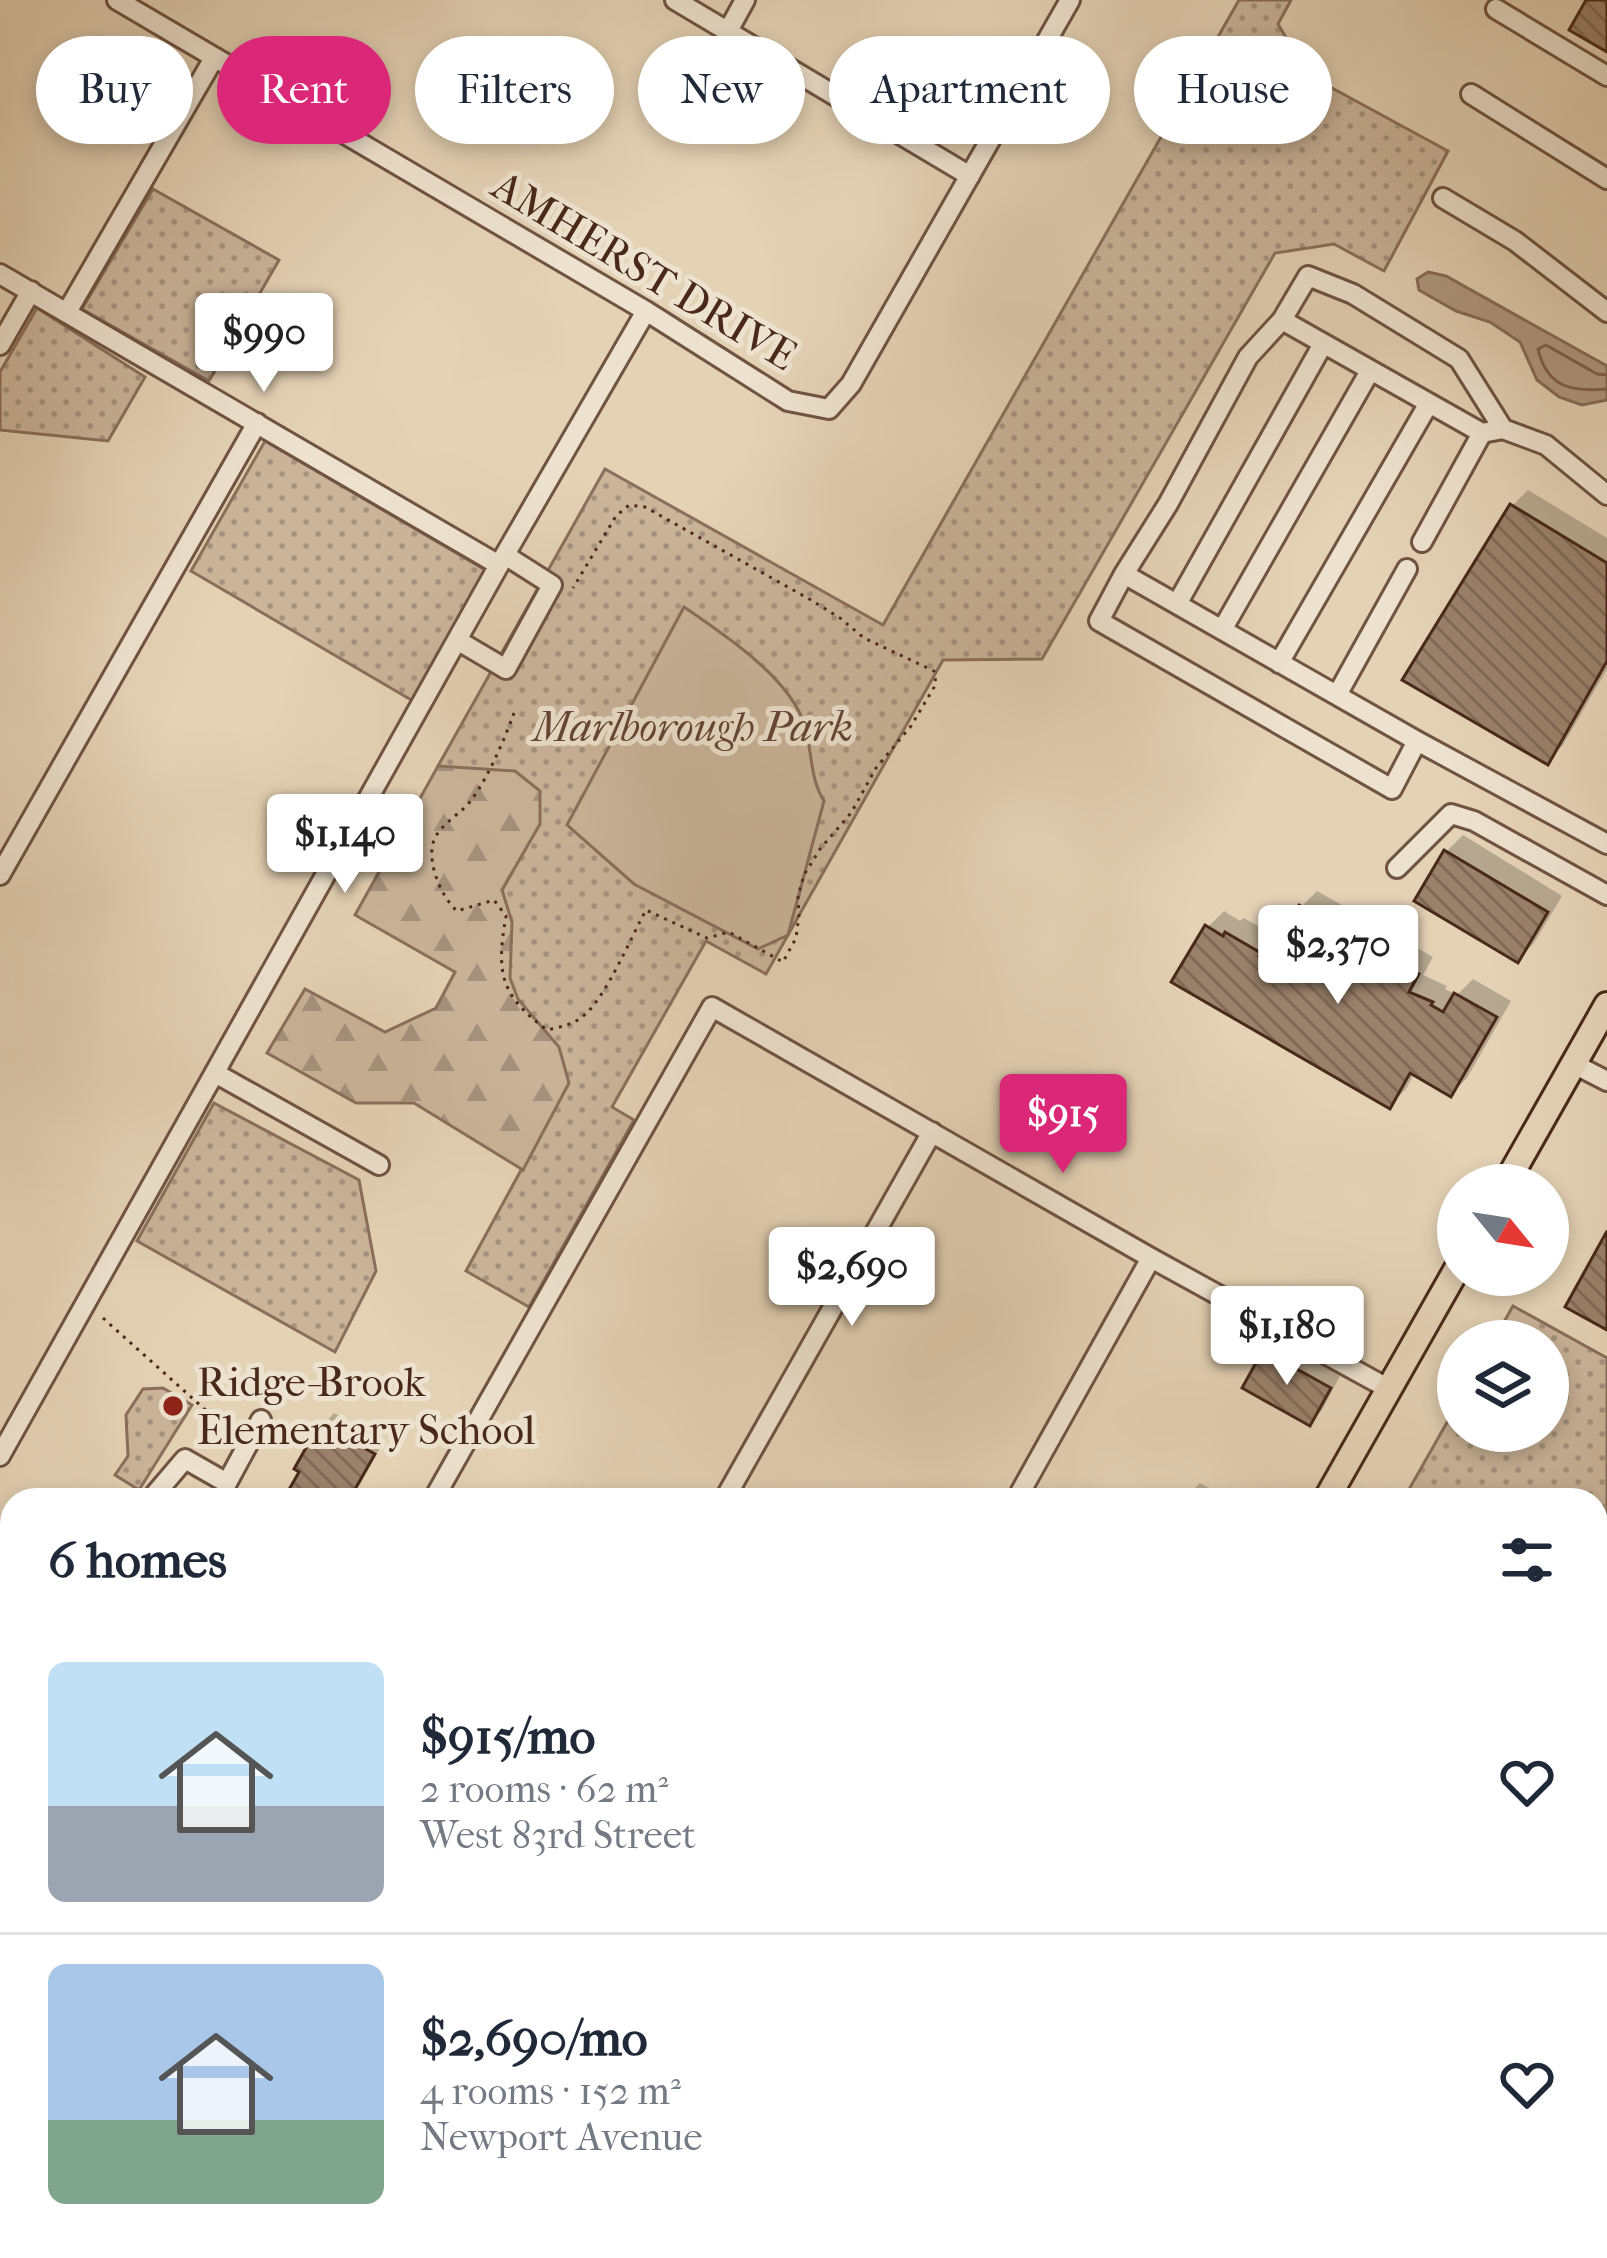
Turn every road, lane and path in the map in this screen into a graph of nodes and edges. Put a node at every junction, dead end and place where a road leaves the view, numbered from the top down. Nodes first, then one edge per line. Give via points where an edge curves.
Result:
1 (117, 0) edge
2 (675, 0) edge
3 (746, 0) edge
4 (1070, 0) edge
5 (1496, 9) dead end
6 (728, 32) junction
7 (214, 58) junction
8 (1607, 76) edge
9 (1471, 94) dead end
10 (970, 176) junction
11 (1607, 179) edge
12 (1442, 198) dead end
13 (0, 274) edge
14 (31, 291) junction
15 (646, 311) junction
16 (1607, 312) edge
17 (68, 313) junction
18 (1282, 320) junction
19 (1323, 344) junction
20 (0, 345) edge
21 (1370, 371) junction
22 (1429, 403) junction
23 (257, 423) junction
24 (1503, 429) junction
25 (1482, 433) junction
26 (1607, 495) edge
27 (1422, 542) dead end
28 (502, 560) junction
29 (1407, 569) dead end
30 (1124, 574) junction
31 (573, 588) dead end
32 (1177, 604) junction
33 (1222, 630) junction
34 (457, 640) junction
35 (1280, 663) junction
36 (1337, 695) junction
37 (514, 713) dead end
38 (1417, 741) junction
39 (1607, 820) edge
40 (1605, 843) edge
41 (1397, 868) dead end
42 (0, 874) edge
43 (1607, 895) edge
44 (1607, 1005) edge
45 (1589, 1053) edge
46 (215, 1072) junction
47 (1607, 1081) edge
48 (932, 1132) junction
49 (1518, 1164) edge
50 (379, 1165) dead end
51 (1151, 1258) junction
52 (1442, 1296) edge
53 (103, 1318) dead end
54 (1389, 1389) junction
55 (261, 1420) dead end
56 (221, 1424) dead end
57 (0, 1456) edge
58 (160, 1488) edge
59 (440, 1488) edge
60 (731, 1488) edge
61 (1023, 1488) edge
62 (1333, 1488) edge

1 - 7 street, AMHERST DRIVE
2 - 6 street
3 - 6 street
4 - 10 street
5 - 8 street
6 - 10 street
7 - 15 street, AMHERST DRIVE
7 - 17 street
9 - 11 street
10 - 15 street, AMHERST DRIVE via 829,409 788,401
12 - 16 street via 1515,241
13 - 14 street
14 - 17 street
14 - 20 street
15 - 28 street
17 - 23 street
18 - 19 street
18 - 24 street via 1309,275 1353,294 1459,358
18 - 30 street via 1247,357
19 - 21 street
19 - 32 street
21 - 22 street
21 - 33 street
22 - 25 street
22 - 35 street
23 - 28 street
23 - 42 street
24 - 25 street
24 - 26 street via 1546,445
25 - 27 street
28 - 34 street
28 - 34 street via 552,585 506,670
29 - 36 street
30 - 32 street
30 - 38 street via 1099,621 1392,789
31 - 37 path via 616,516 629,505 645,507 934,671 936,684 804,875 796,938 783,962 729,932 707,938 646,910 587,1014 547,1030 506,992 506,916 494,901 457,911 431,850 434,836 470,803
32 - 33 street
33 - 35 street
34 - 46 street
35 - 36 street
36 - 38 street
38 - 40 street
39 - 40 street
41 - 43 street via 1451,814
44 - 45 main road
45 - 47 street
45 - 49 main road
46 - 50 street
46 - 57 street
48 - 51 street
48 - 59 street via 712,1006
48 - 60 street
51 - 54 street
51 - 61 street
52 - 54 main road
53 - 56 path
54 - 62 main road
55 - 58 street via 227,1483 185,1459

